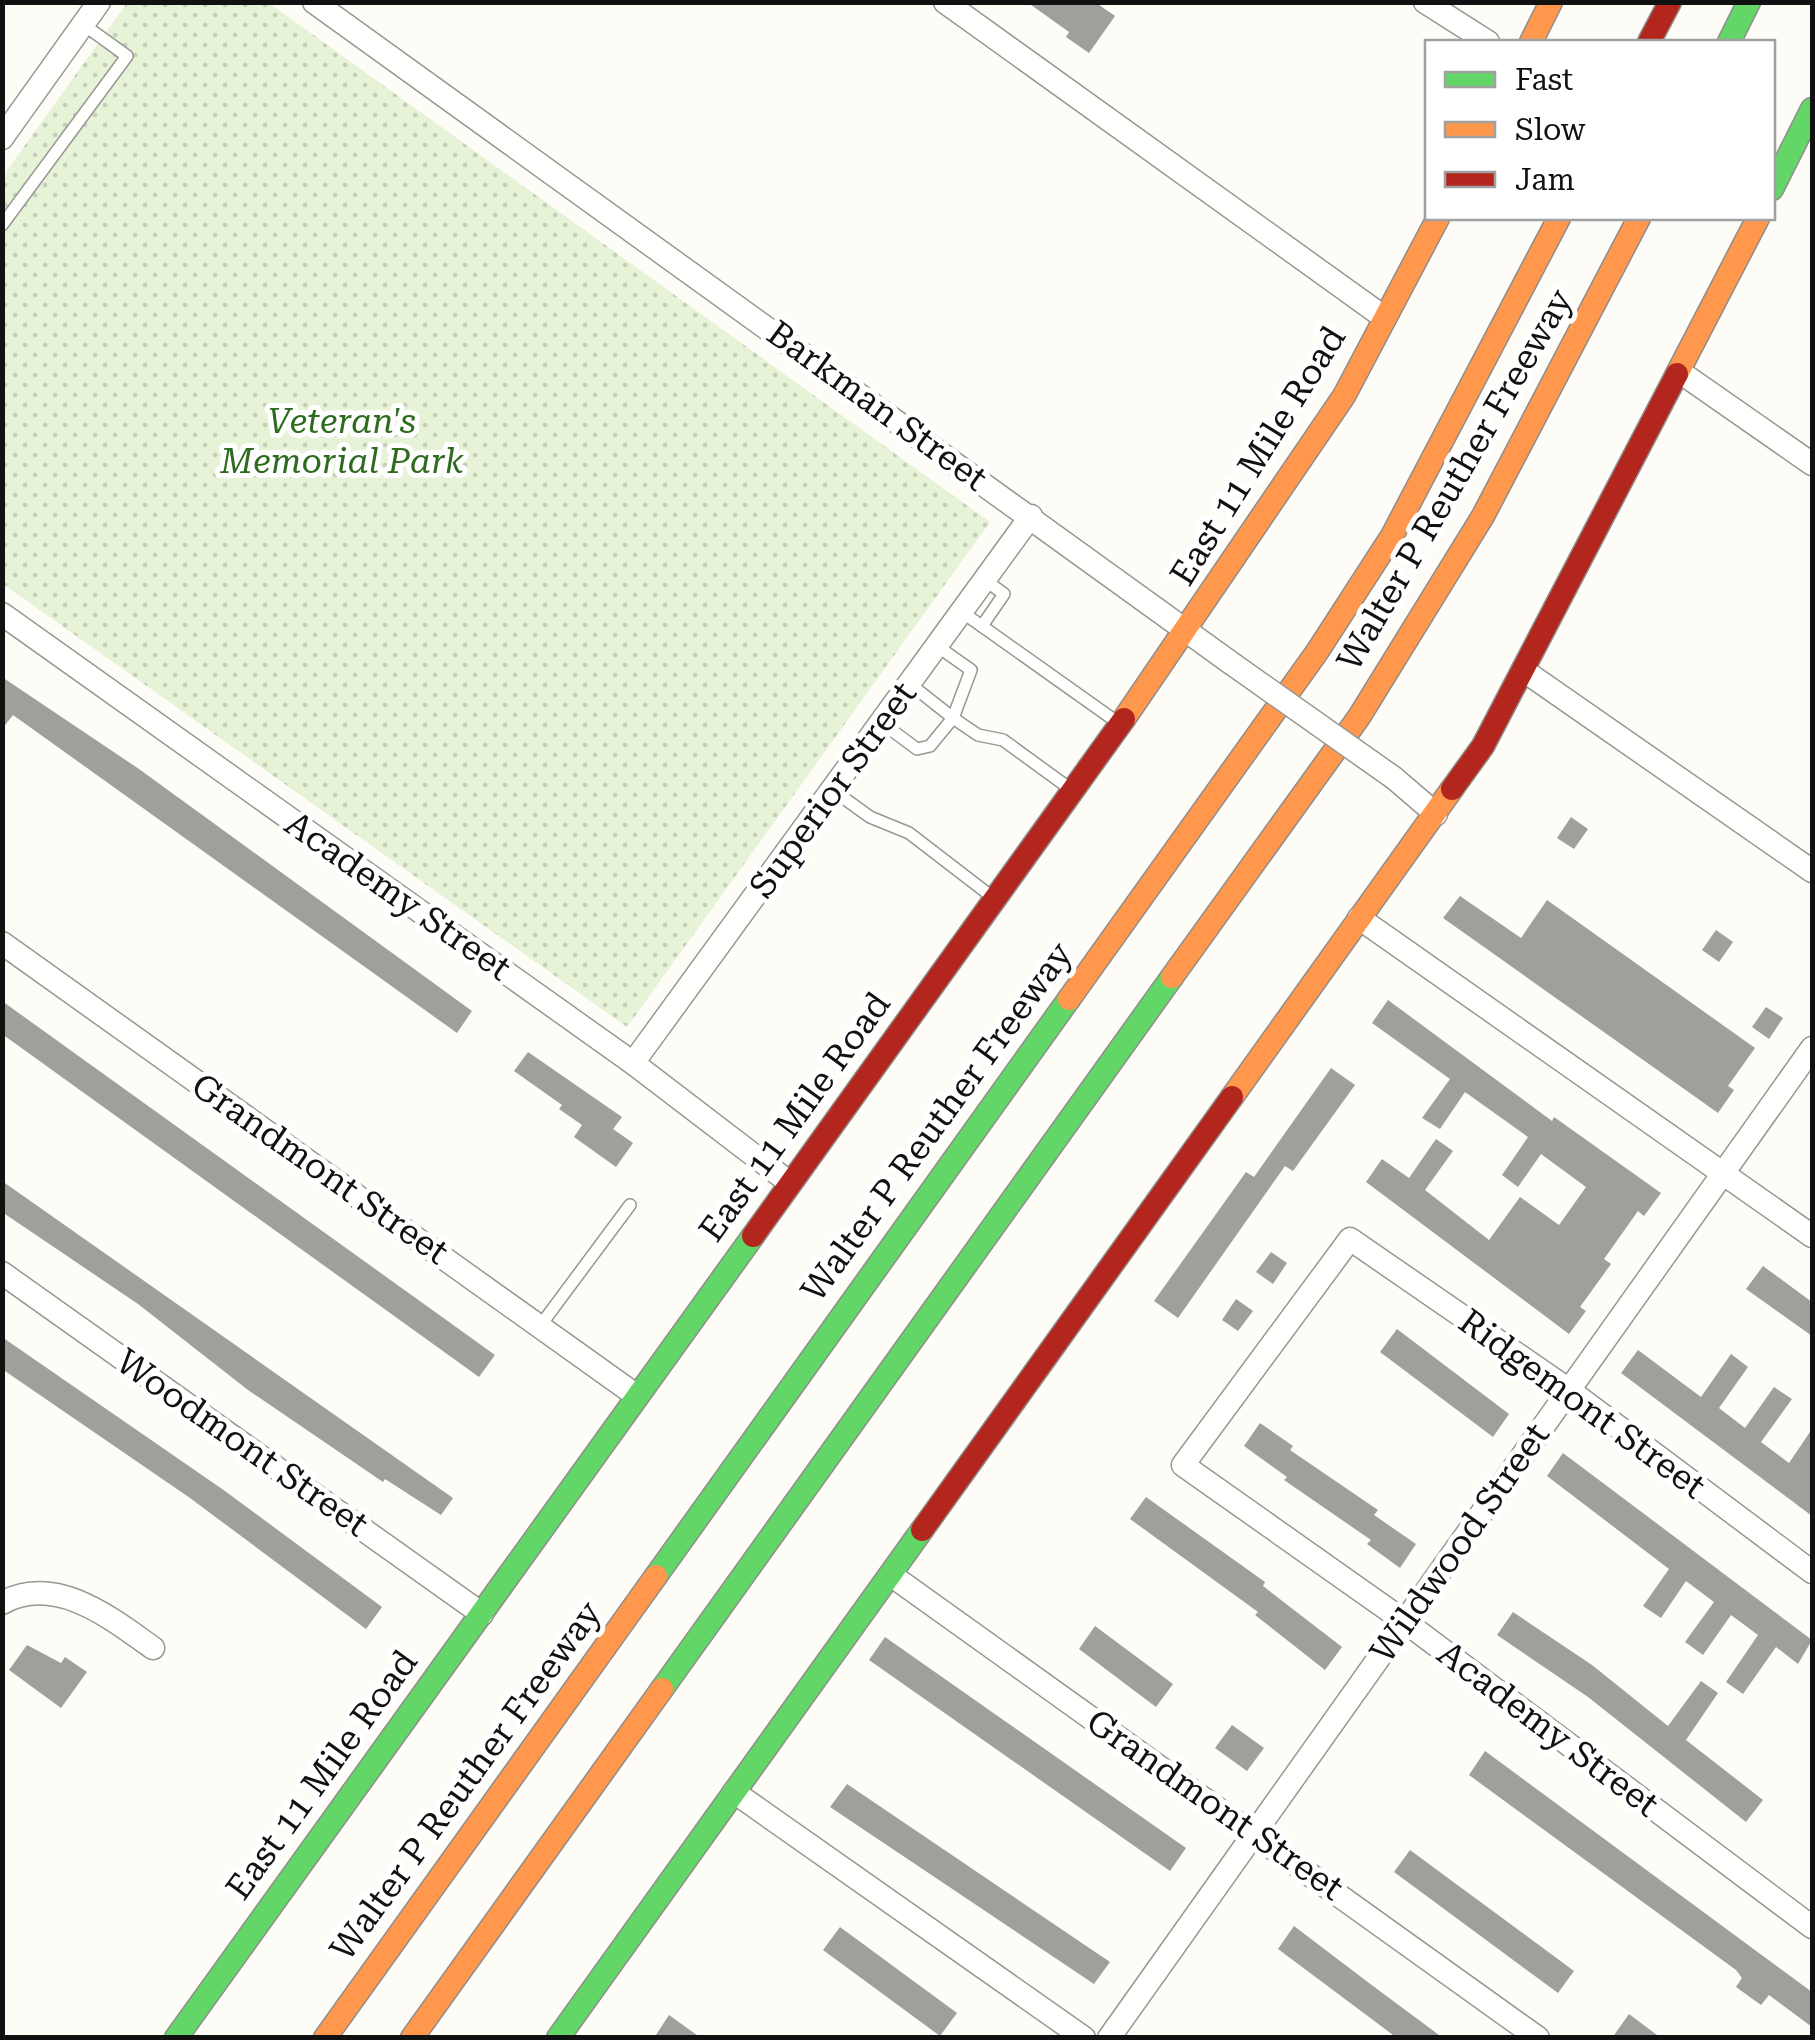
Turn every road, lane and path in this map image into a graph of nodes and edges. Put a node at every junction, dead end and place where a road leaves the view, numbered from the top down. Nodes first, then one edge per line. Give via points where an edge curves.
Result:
1 (99, 2) edge
2 (314, 2) edge
3 (944, 2) edge
4 (1425, 2) edge
5 (1551, 2) edge
6 (1670, 2) edge
7 (1749, 2) edge
8 (84, 25) junction
9 (1485, 40) edge
10 (1532, 40) edge
11 (1650, 40) edge
12 (1730, 40) edge
13 (1812, 110) edge
14 (2, 138) edge
15 (1775, 184) edge
16 (1437, 220) edge
17 (1558, 220) edge
18 (1638, 220) edge
19 (1757, 220) edge
20 (2, 224) edge
21 (1385, 318) junction
22 (1680, 372) junction
23 (1812, 464) edge
24 (1031, 516) junction
25 (985, 580) junction
26 (962, 612) junction
27 (2, 614) edge
28 (982, 626) junction
29 (1186, 633) junction
30 (938, 646) junction
31 (1523, 670) junction
32 (910, 684) junction
33 (952, 718) junction
34 (882, 723) junction
35 (1120, 725) junction
36 (834, 791) junction
37 (1073, 791) junction
38 (1436, 814) junction
39 (1812, 871) edge
40 (995, 899) junction
41 (1359, 918) junction
42 (2, 943) edge
43 (1812, 1048) edge
44 (633, 1063) junction
45 (1724, 1172) junction
46 (790, 1183) junction
47 (630, 1205) dead end
48 (1812, 1236) edge
49 (2, 1273) edge
50 (540, 1326) junction
51 (1569, 1390) junction
52 (637, 1396) junction
53 (1183, 1466) joint
54 (1812, 1572) edge
55 (891, 1574) junction
56 (2, 1603) edge
57 (482, 1614) junction
58 (1404, 1622) junction
59 (153, 1648) dead end
60 (734, 1792) junction
61 (1254, 1831) junction
62 (1812, 1927) edge
63 (176, 2038) edge
64 (325, 2038) edge
65 (412, 2038) edge
66 (558, 2038) edge
67 (1084, 2038) edge
68 (1109, 2038) edge
69 (1538, 2038) edge

1 - 8 street
2 - 24 street, Barkman Street
3 - 21 street
4 - 9 street
5 - 10 main road
6 - 11 main road
7 - 12 main road
8 - 14 street
8 - 20 lane via 127,56
13 - 15 main road
16 - 21 main road, East 11 Mile Road
17 - 64 main road, Walter P Reuther Freeway via 1392,536 1316,652
18 - 65 main road, Walter P Reuther Freeway via 1483,516 1370,700
19 - 22 main road
21 - 29 main road, East 11 Mile Road via 1305,458
22 - 23 street
22 - 31 main road
24 - 25 street, Superior Street
24 - 29 street, Barkman Street
25 - 26 street, Superior Street
25 - 28 lane via 1004,594
26 - 28 lane
26 - 30 street, Superior Street
27 - 44 street, Academy Street
28 - 35 lane
29 - 35 main road, East 11 Mile Road
29 - 38 street, Barkman Street, bridge
30 - 32 street, Superior Street
30 - 33 lane via 971,670
31 - 38 main road via 1483,746
31 - 39 street
32 - 33 lane
32 - 34 street, Superior Street
33 - 34 lane via 930,746 918,749
33 - 37 lane via 978,735 1004,740
34 - 36 street, Superior Street
35 - 37 main road, East 11 Mile Road
36 - 40 lane via 909,834
36 - 44 street, Superior Street
37 - 40 main road, East 11 Mile Road
38 - 41 main road
40 - 46 main road, East 11 Mile Road
41 - 45 street
41 - 55 main road
42 - 50 street, Grandmont Street
43 - 45 street, Wildwood Street
44 - 46 street, Academy Street
45 - 48 street
45 - 51 street, Wildwood Street
46 - 52 main road, East 11 Mile Road
47 - 50 lane
49 - 57 street, Woodmont Street
50 - 52 street, Grandmont Street
51 - 53 street, Ridgemont Street via 1350,1239
51 - 54 street, Ridgemont Street
51 - 58 street, Wildwood Street
52 - 57 main road, East 11 Mile Road
53 - 58 street, Academy Street
55 - 60 main road
55 - 61 street, Grandmont Street
56 - 59 street via 34,1595 90,1604
57 - 63 main road, East 11 Mile Road
58 - 61 street, Wildwood Street
58 - 62 street, Academy Street
60 - 66 main road
60 - 67 street
61 - 68 street, Wildwood Street
61 - 69 street, Grandmont Street

